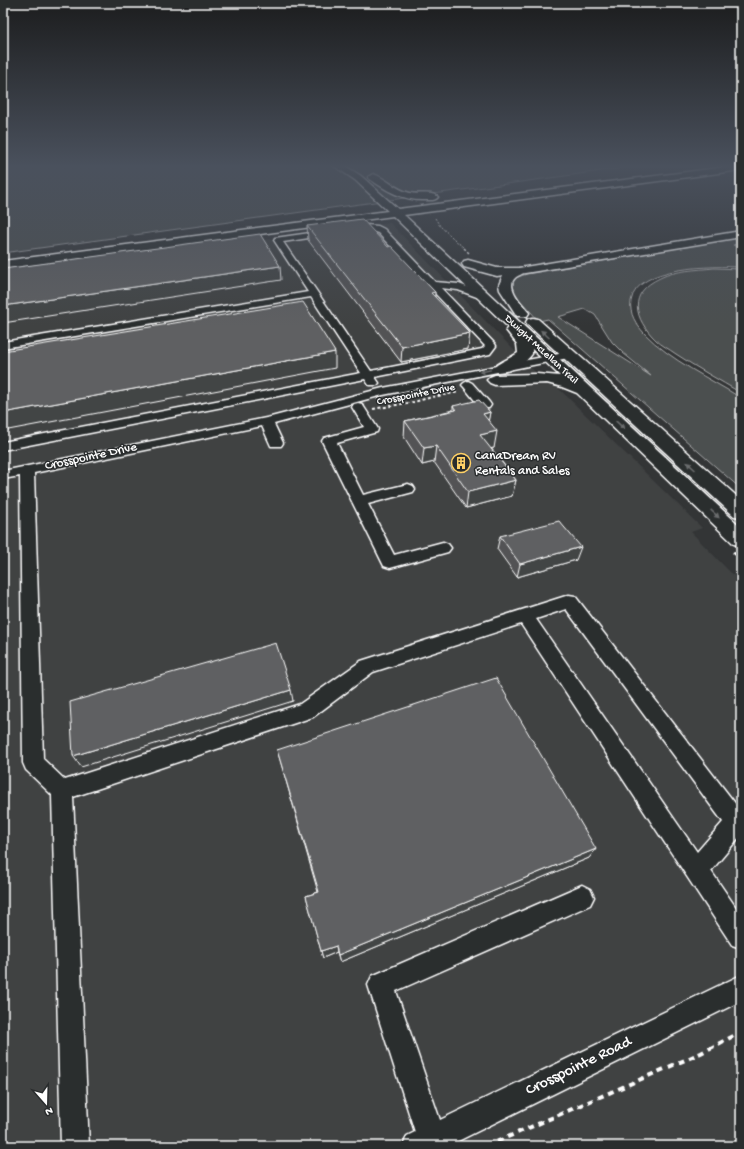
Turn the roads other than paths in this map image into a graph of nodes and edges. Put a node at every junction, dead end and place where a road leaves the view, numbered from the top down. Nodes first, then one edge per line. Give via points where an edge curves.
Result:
1 (325, 219) edge
2 (328, 219) edge
3 (391, 219) edge
4 (418, 219) edge
5 (423, 221) junction
6 (741, 234) edge
7 (3, 258) edge
8 (454, 260) junction
9 (470, 260) junction
10 (3, 265) edge
11 (519, 271) junction
12 (432, 285) junction
13 (314, 294) junction
14 (485, 296) junction
15 (522, 312) junction
16 (506, 317) junction
17 (3, 345) edge
18 (564, 360) junction
19 (498, 374) junction
20 (367, 375) junction
21 (470, 388) junction
22 (379, 393) junction
23 (592, 398) junction
24 (485, 405) edge
25 (359, 409) junction
26 (270, 420) junction
27 (276, 443) dead end
28 (3, 446) edge
29 (27, 470) junction
30 (3, 475) edge
31 (408, 489) dead end
32 (359, 501) junction
33 (741, 511) edge
34 (736, 544) edge
35 (444, 548) dead end
36 (524, 616) junction
37 (62, 791) junction
38 (696, 870) junction
39 (582, 897) dead end
40 (741, 936) edge
41 (741, 988) edge
42 (424, 1142) edge
43 (75, 1146) edge

1 - 7 main road
2 - 10 main road
3 - 5 main road
4 - 5 main road, Dwight McLellan Trail
5 - 8 main road, Dwight McLellan Trail
6 - 11 street
8 - 9 main road, Dwight McLellan Trail
8 - 12 street via 452,274
8 - 14 main road, Dwight McLellan Trail
9 - 11 main road via 496,272
9 - 15 main road, Dwight McLellan Trail
11 - 15 main road via 509,276 505,285
12 - 13 street via 381,231 375,228 366,227 274,240
12 - 14 street via 466,287
12 - 20 street via 490,346 486,352
13 - 17 street
13 - 20 street
14 - 16 main road, Dwight McLellan Trail
18 -> 15 main road, Dwight McLellan Trail
16 - 18 main road, Dwight McLellan Trail
16 - 19 main road via 524,343 525,350 521,358
18 - 19 street, Crosspointe Drive
18 - 23 main road, Dwight McLellan Trail
33 -> 18 main road, Dwight McLellan Trail
19 - 21 street, Crosspointe Drive
19 -> 22 street, Crosspointe Drive
19 - 23 main road via 554,379 574,386
20 - 22 street
20 - 28 street
21 - 24 street
21 - 25 street, Crosspointe Drive
22 - 26 street, Crosspointe Drive via 310,408
23 -> 34 main road, Dwight McLellan Trail
25 - 26 street, Crosspointe Drive
25 - 32 street via 372,429 329,442
26 - 27 street
26 - 29 street, Crosspointe Drive
29 - 30 street, Crosspointe Drive
29 - 37 street via 33,762
31 - 32 street
32 - 35 street via 390,562
36 - 37 street via 367,666 306,712
36 - 38 street
36 - 38 street via 569,601 737,823
37 - 43 street
38 - 40 street
39 - 42 street via 381,985
41 - 42 street, Crosspointe Road

